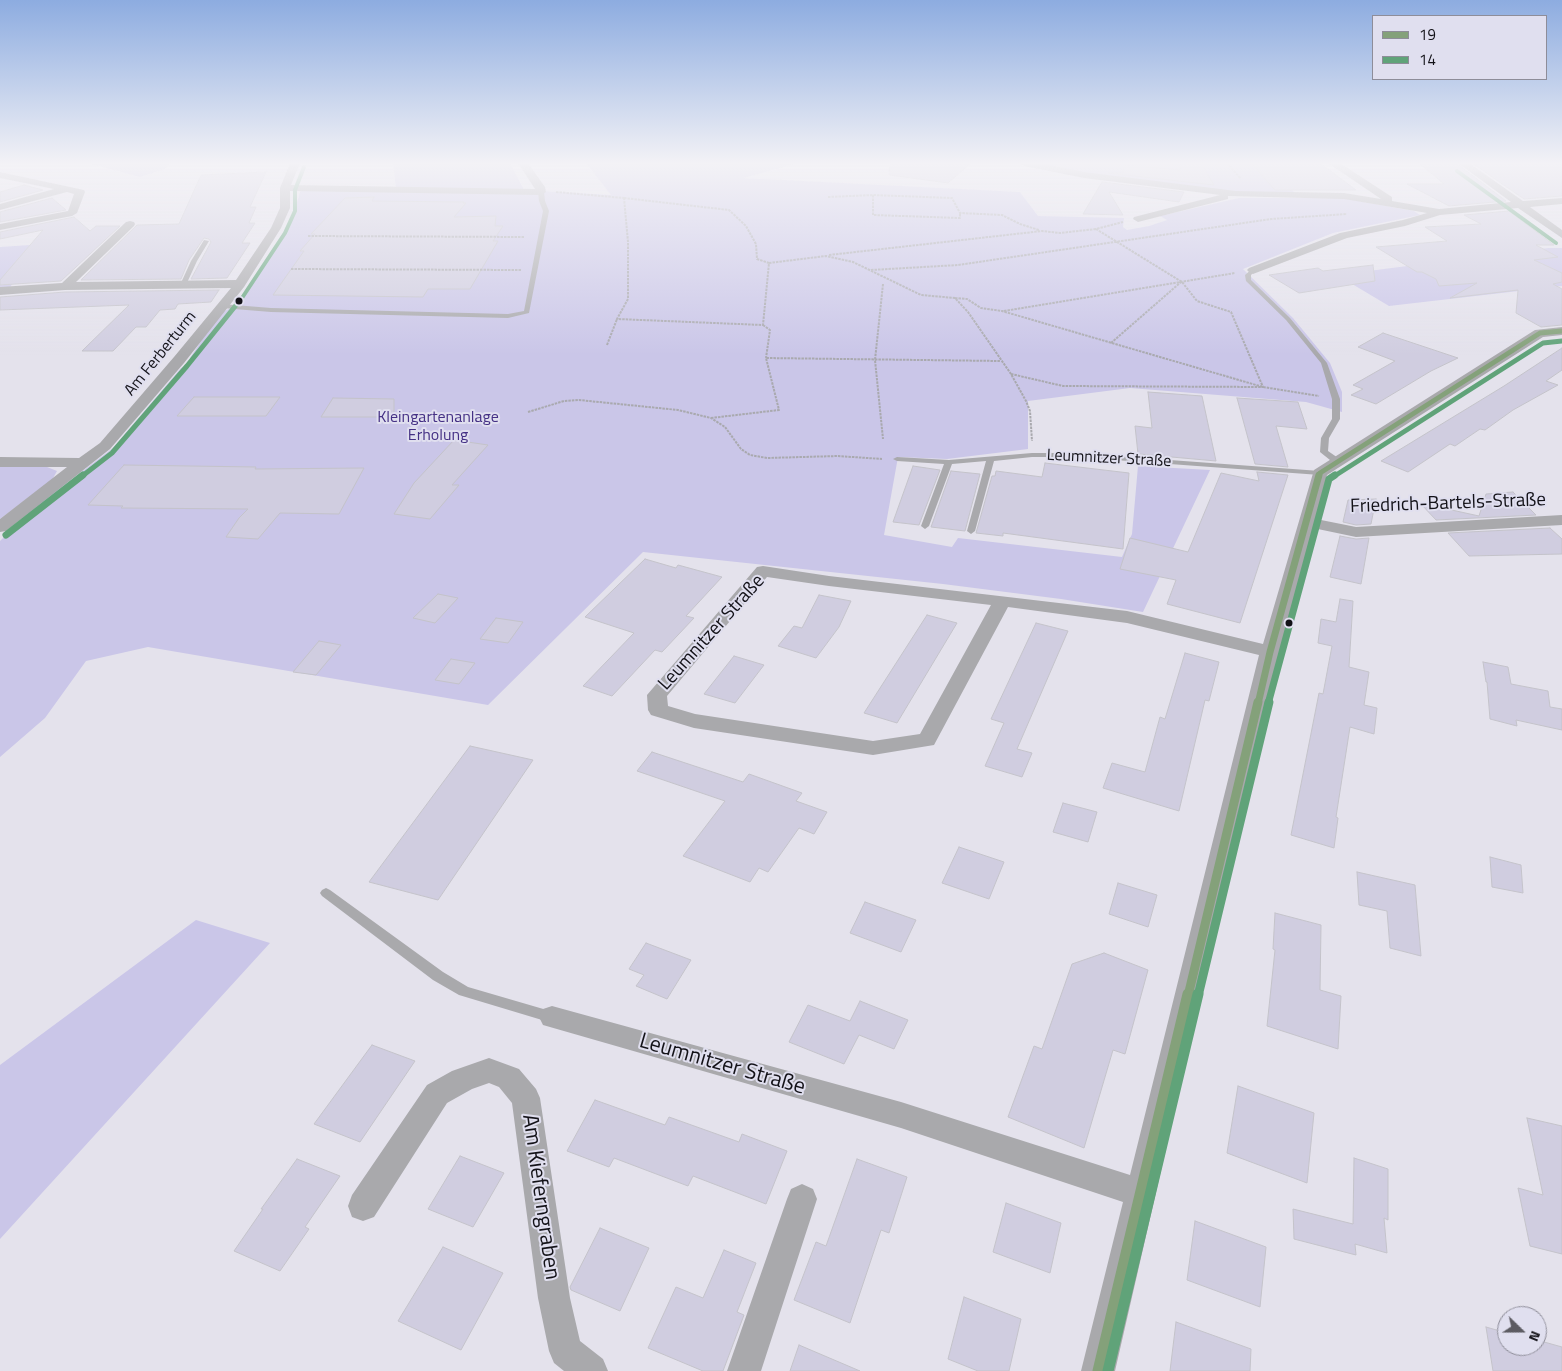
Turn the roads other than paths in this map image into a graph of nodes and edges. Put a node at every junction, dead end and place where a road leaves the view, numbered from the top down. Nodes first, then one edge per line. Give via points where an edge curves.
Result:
1 (127, 227) edge
2 (276, 227) edge
3 (543, 227) edge
4 (1383, 227) edge
5 (1551, 227) edge
6 (1562, 235) edge
7 (206, 241) dead end
8 (1253, 270) joint
9 (240, 284) junction
10 (183, 285) junction
11 (64, 286) junction
12 (0, 290) edge
13 (222, 306) junction
14 (1562, 331) edge
15 (991, 458) junction
16 (898, 460) road end
17 (0, 462) edge
18 (949, 462) junction
19 (1338, 462) junction
20 (83, 463) junction
21 (1320, 473) junction
22 (1562, 520) edge
23 (1307, 522) junction
24 (924, 526) dead end
25 (0, 527) edge
26 (971, 531) dead end
27 (1002, 601) junction
28 (1270, 652) junction
29 (326, 893) dead end
30 (552, 1017) joint
31 (1140, 1194) junction
32 (802, 1199) dead end
33 (363, 1206) dead end
34 (591, 1371) edge
35 (744, 1371) edge
36 (1098, 1371) edge

1 - 11 street
2 - 9 street, Am Ferberturm
3 - 13 lane via 527,312 508,316
4 - 8 street via 1344,235
5 - 6 street
7 - 10 lane
8 - 19 lane via 1248,280 1288,318 1324,363 1336,400 1336,419 1324,438 1324,452
9 - 10 street
9 - 13 street, Am Ferberturm
10 - 11 street
11 - 12 street
13 - 20 street, Am Ferberturm via 127,422 105,446
14 - 19 street via 1540,333
15 - 18 lane, Leumnitzer Straße
15 - 21 lane, Leumnitzer Straße via 1032,454 1074,455
15 - 26 lane
16 - 18 lane, Leumnitzer Straße
17 - 20 street
18 - 24 lane
19 - 21 street
20 - 25 street, Am Ferberturm
21 - 23 street
22 - 23 street, Friedrich-Bartels-Straße via 1356,532
23 - 28 street
27 - 27 street, Leumnitzer Straße via 763,571 657,695 658,710 694,721 873,748 927,740
27 - 28 street, Leumnitzer Straße via 1127,617
28 - 31 street
29 - 30 lane, Leumnitzer Straße via 438,976 464,991
30 - 31 street, Leumnitzer Straße via 901,1115
31 - 36 street
32 - 35 street
33 - 34 street, Am Kieferngraben via 436,1094 489,1070 509,1078 526,1098 554,1298 566,1351

